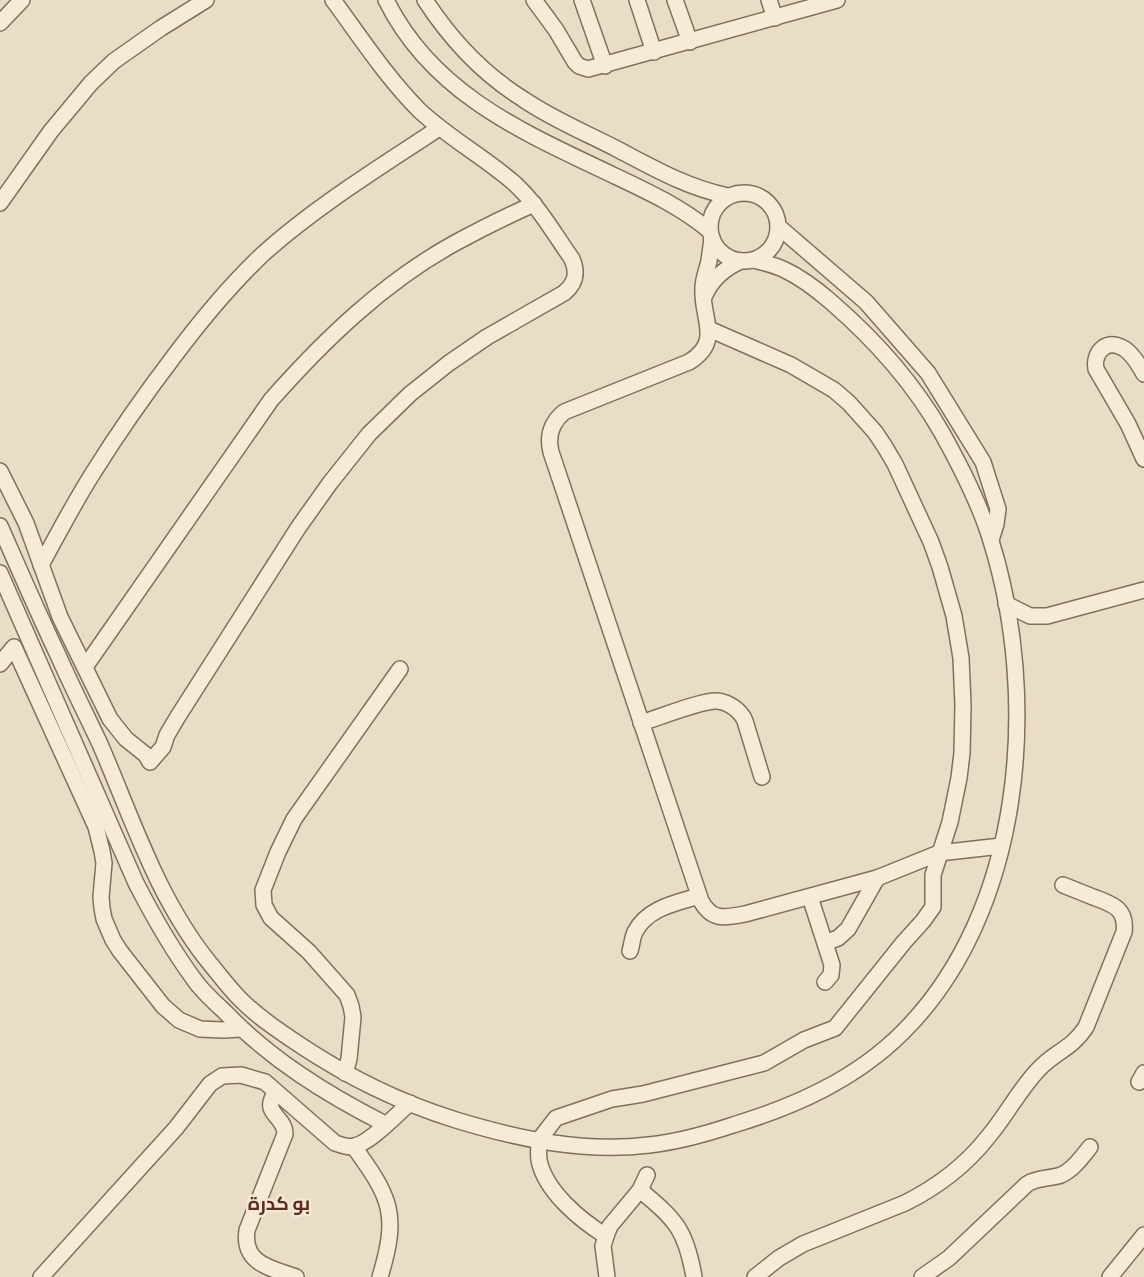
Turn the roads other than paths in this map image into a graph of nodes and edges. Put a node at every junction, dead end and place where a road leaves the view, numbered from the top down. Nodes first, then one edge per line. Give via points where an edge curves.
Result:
1 (22, 0) edge
2 (206, 0) edge
3 (333, 0) edge
4 (386, 0) edge
5 (425, 0) edge
6 (534, 0) edge
7 (582, 0) edge
8 (637, 0) edge
9 (675, 0) edge
10 (769, 0) edge
11 (837, 0) edge
12 (775, 18) junction
13 (0, 23) edge
14 (690, 42) junction
15 (654, 52) junction
16 (605, 66) junction
17 (439, 128) junction
18 (728, 196) junction
19 (0, 203) edge
20 (534, 204) junction
21 (779, 227) junction
22 (711, 234) junction
23 (748, 261) junction
24 (704, 301) junction
25 (709, 329) junction
26 (1144, 374) edge
27 (1144, 459) edge
28 (0, 471) edge
29 (0, 526) edge
30 (991, 540) junction
31 (41, 565) junction
32 (0, 573) edge
33 (1144, 590) edge
34 (1006, 604) junction
35 (0, 664) edge
36 (85, 667) junction
37 (400, 669) dead end
38 (641, 723) junction
39 (117, 730) junction
40 (97, 738) junction
41 (75, 746) junction
42 (762, 777) dead end
43 (1002, 846) junction
44 (939, 853) junction
45 (878, 878) junction
46 (1063, 885) dead end
47 (699, 896) junction
48 (810, 897) junction
49 (825, 943) junction
50 (630, 951) dead end
51 (825, 982) dead end
52 (241, 1029) junction
53 (346, 1073) junction
54 (276, 1092) junction
55 (410, 1103) junction
56 (385, 1124) junction
57 (539, 1140) junction
58 (354, 1147) junction
59 (1090, 1148) dead end
60 (647, 1175) dead end
61 (640, 1190) junction
62 (1144, 1235) edge
63 (606, 1236) junction
64 (41, 1277) edge
65 (296, 1277) edge
66 (380, 1277) edge
67 (607, 1277) edge
68 (694, 1277) edge
69 (755, 1277) edge
70 (922, 1277) edge
71 (1110, 1277) edge

1 - 13 street
2 - 19 street via 114,61 51,131
3 - 17 street via 394,82
4 - 22 street via 432,65 468,97 526,134 662,198 695,219
5 - 18 street via 471,58 524,100 673,178
6 - 16 street via 579,66 588,69
7 - 16 street
8 - 15 street
9 - 14 street
10 - 12 street
11 - 12 street
12 - 14 street
14 - 15 street
15 - 16 street
17 - 20 street via 493,167
17 - 31 street via 314,213 263,254 235,283 196,328 112,443
18 - 21 street via 749,192 764,199 775,211
18 - 22 street via 714,211
20 - 36 street via 454,243 414,268 378,295 303,363 270,400
20 - 39 street via 572,259 576,278 571,287 449,363 410,394 369,434 298,528 176,718 163,747 150,762
21 - 23 street via 774,244 762,256
21 - 30 street via 866,302 928,373 983,462 998,508
22 - 23 street via 718,250 731,259
22 - 24 street
23 - 24 street via 719,275 708,287
23 - 30 street via 774,265 803,280 854,322 884,353 936,422 957,460
24 - 25 street
25 - 38 street via 706,348 698,356 564,412 553,424 549,437 551,452
25 - 44 street via 791,365 834,390 849,403 886,447 931,542 955,623 963,705 959,778 950,822
26 - 27 street via 1129,353 1114,344 1104,347 1094,360
28 - 31 street via 26,523
29 - 40 street
30 - 34 street
31 - 36 street via 60,617
32 - 41 street
33 - 34 street via 1048,616 1030,616
34 - 43 street via 1014,653 1017,722 1012,791
35 - 52 street via 14,647 96,827 104,863 101,897 104,919 120,952 163,1006 179,1020 200,1029
36 - 39 street
37 - 53 street via 294,819 263,890 264,905 271,918 309,952 347,995 353,1017
38 - 42 street via 706,703 718,701 728,704 746,721
38 - 47 street
39 - 40 street
40 - 41 street
40 - 53 street via 164,893 192,941 240,999 258,1015 282,1034
41 - 52 street via 153,916 194,980
43 - 44 street
43 - 57 street via 974,927 930,1001 902,1033 843,1079 770,1113 666,1142 598,1147
44 - 45 street
44 - 57 street via 933,875 933,907 835,1028 804,1040 764,1062 612,1099 556,1118
45 - 48 street
45 - 49 street via 848,929
46 - 69 street via 1116,907 1121,912 1124,925 1124,932 1080,1036 1039,1068 988,1138 948,1176 905,1203 791,1251
47 - 48 street via 708,911 726,918
47 - 50 street via 662,908 649,916 634,933
48 - 49 street
49 - 51 street via 832,970
52 - 56 street via 303,1077
53 - 55 street
54 - 58 street via 335,1142
54 - 64 street via 265,1082 241,1075 222,1076 210,1084 176,1128
54 - 65 street via 271,1102 272,1112 283,1124 285,1134 246,1238 250,1252 259,1263
55 - 56 street
55 - 57 street via 477,1126
56 - 58 street via 365,1142
57 - 63 street via 539,1160 550,1184 575,1213
58 - 66 street via 379,1183 388,1206 390,1232
59 - 70 street via 1064,1174 1038,1178 1027,1184 949,1258
60 - 61 street
61 - 63 street via 610,1226
61 - 68 street via 678,1225 689,1251
62 - 71 street
63 - 67 street via 603,1246

